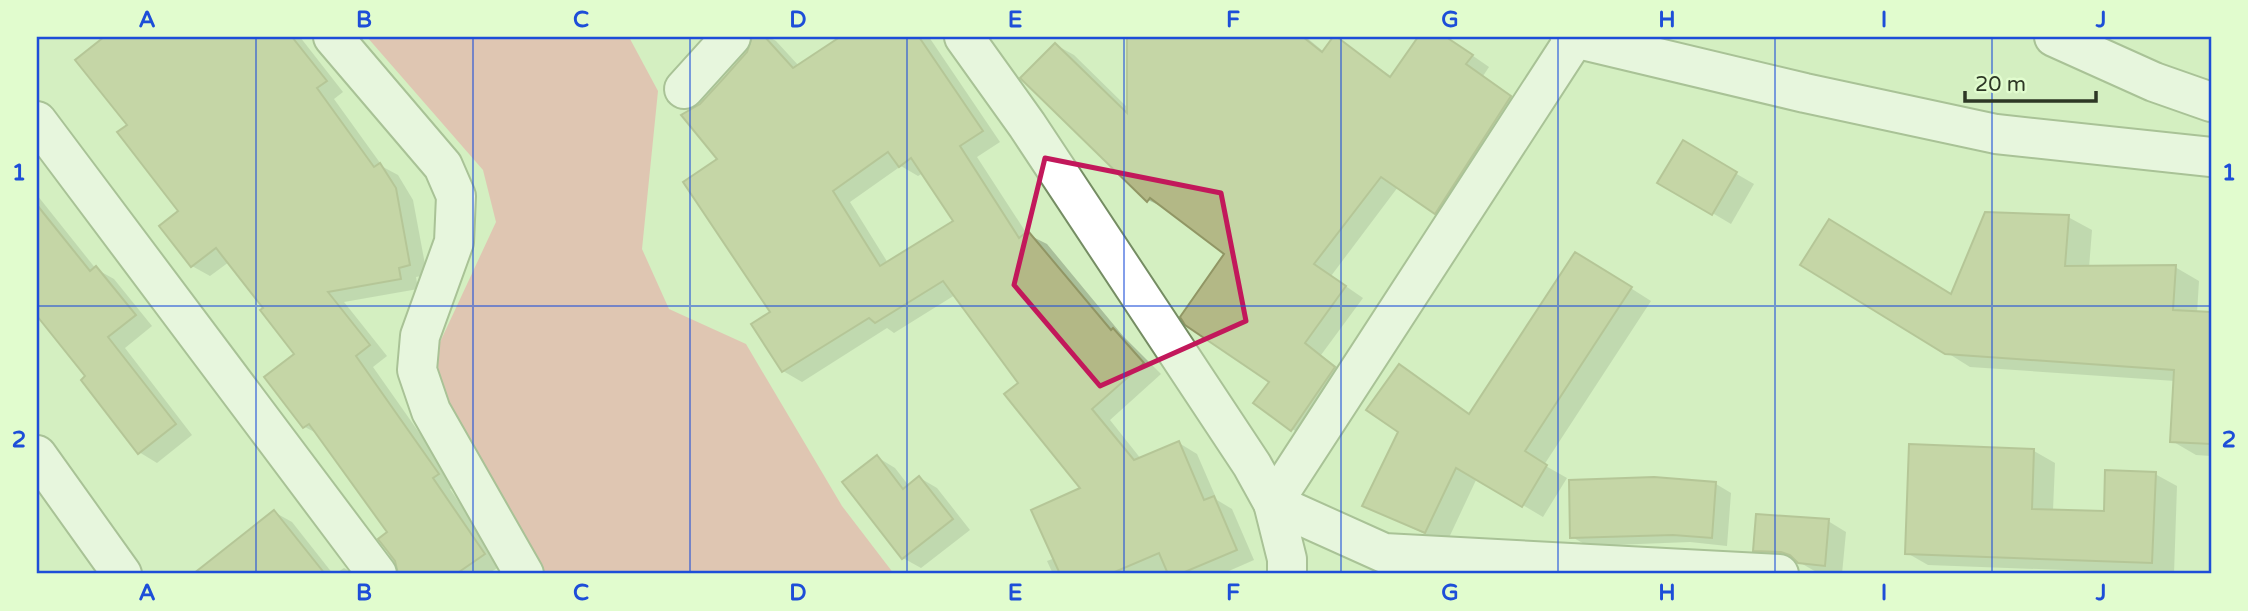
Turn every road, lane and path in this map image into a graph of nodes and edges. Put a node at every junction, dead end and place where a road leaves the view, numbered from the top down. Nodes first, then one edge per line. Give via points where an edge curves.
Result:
1 (333, 37) edge
2 (731, 37) edge
3 (964, 37) edge
4 (1573, 37) edge
5 (2054, 37) edge
6 (684, 89) dead end
7 (2211, 102) edge
8 (37, 121) edge
9 (2211, 157) edge
10 (37, 455) edge
11 (1273, 503) junction
12 (122, 574) edge
13 (377, 574) edge
14 (524, 574) edge
15 (1287, 574) edge
16 (1779, 574) edge

1 - 14 street via 443,166 456,196 454,242 420,337 417,370 431,411
2 - 6 street
3 - 11 street via 1057,170
4 - 9 street via 1996,134
4 - 11 street
5 - 7 street
8 - 13 street
10 - 12 street
11 - 15 street
11 - 16 street via 1384,553

